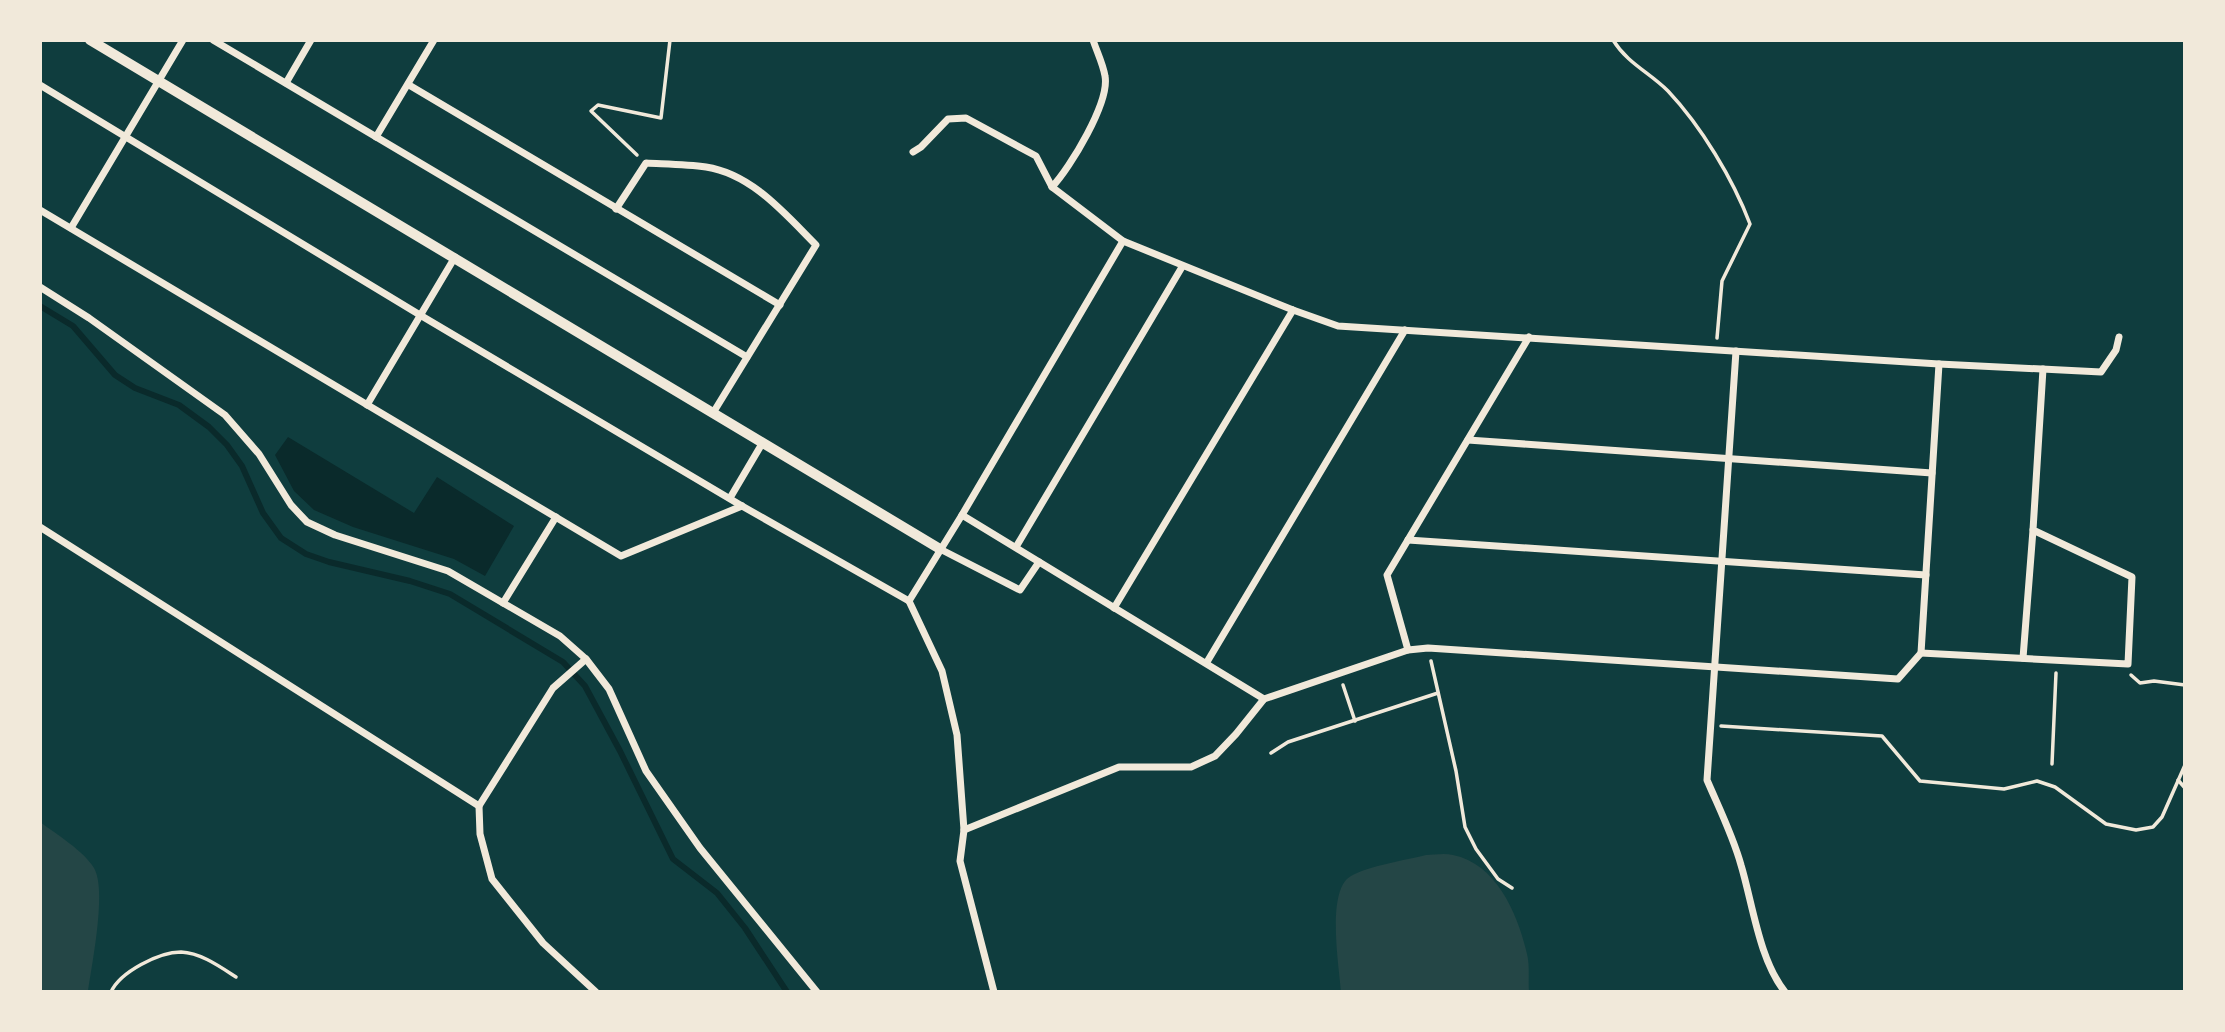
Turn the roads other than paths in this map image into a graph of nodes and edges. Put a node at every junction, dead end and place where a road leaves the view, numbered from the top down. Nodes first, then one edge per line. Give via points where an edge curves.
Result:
1 (90, 40) edge
2 (183, 40) edge
3 (213, 40) edge
4 (311, 40) edge
5 (434, 40) edge
6 (1093, 40) edge
7 (158, 83) junction
8 (286, 83) junction
9 (40, 85) edge
10 (409, 85) junction
11 (376, 136) junction
12 (125, 138) junction
13 (913, 152) dead end
14 (1052, 187) junction
15 (616, 209) junction
16 (40, 210) edge
17 (71, 228) junction
18 (1123, 240) junction
19 (455, 257) junction
20 (1182, 267) junction
21 (40, 287) edge
22 (779, 305) junction
23 (1293, 310) junction
24 (420, 315) junction
25 (1405, 330) junction
26 (1529, 337) junction
27 (2119, 337) dead end
28 (1736, 351) junction
29 (747, 357) junction
30 (1939, 364) junction
31 (2043, 369) junction
32 (367, 405) junction
33 (713, 413) junction
34 (1468, 440) junction
35 (763, 442) junction
36 (1729, 457) junction
37 (1932, 473) junction
38 (730, 498) junction
39 (742, 506) junction
40 (962, 515) junction
41 (556, 517) junction
42 (40, 527) edge
43 (2033, 530) junction
44 (1408, 540) junction
45 (1016, 547) junction
46 (940, 549) junction
47 (1723, 560) junction
48 (1039, 562) junction
49 (1926, 575) junction
50 (909, 601) junction
51 (503, 603) junction
52 (1114, 608) junction
53 (1408, 650) junction
54 (1921, 653) junction
55 (2023, 658) junction
56 (586, 659) junction
57 (1207, 663) junction
58 (1716, 667) junction
59 (1265, 699) junction
60 (479, 806) junction
61 (964, 830) junction
62 (596, 992) edge
63 (817, 992) edge
64 (994, 992) edge
65 (1785, 992) edge

1 - 7 street
2 - 7 street
3 - 8 street
4 - 8 street
5 - 10 street
6 - 14 street via 1105,78 1104,95 1065,173
7 - 12 street
7 - 19 street
8 - 11 street
9 - 12 street
10 - 11 street
10 - 15 street
11 - 29 street
12 - 17 street
12 - 24 street
13 - 14 street via 948,119 966,118 1036,156
14 - 18 street
15 - 22 street
15 - 22 street via 646,163 708,167 735,176 769,198 816,245
16 - 17 street
17 - 32 street
18 - 20 street
18 - 40 street
19 - 24 street
19 - 33 street
20 - 23 street
20 - 45 street
21 - 51 street via 225,415 307,522 449,571
22 - 29 street
23 - 25 street via 1338,326
23 - 52 street
24 - 32 street
24 - 38 street
25 - 26 street
25 - 57 street
26 - 28 street
26 - 34 street
27 - 31 street via 2101,372
28 - 30 street
28 - 36 street
29 - 33 street
30 - 31 street
30 - 37 street
31 - 43 street
32 - 41 street
33 - 35 street
34 - 36 street
34 - 44 street
35 - 38 street
35 - 46 street
36 - 37 street
36 - 47 street
37 - 49 street
38 - 39 street
39 - 41 street via 621,556
39 - 50 street
40 - 45 street
40 - 46 street
41 - 51 street
42 - 60 street
43 - 55 street
43 - 55 street via 2132,577 2128,664
44 - 47 street
44 - 53 street via 1387,575
45 - 48 street
46 - 48 street via 1020,590
46 - 50 street
47 - 49 street
47 - 58 street
48 - 52 street
49 - 54 street
50 - 61 street via 942,671 957,735
51 - 56 street via 560,636
52 - 57 street
53 - 58 street
53 - 59 street
54 - 55 street
54 - 58 street via 1898,679
56 - 60 street via 553,688
56 - 63 street via 609,689 646,771 692,837
57 - 59 street
58 - 65 street via 1707,780 1734,841 1759,936
59 - 61 street via 1215,756 1191,767 1119,767
60 - 62 street via 480,834 492,878 543,943
61 - 64 street via 960,861

